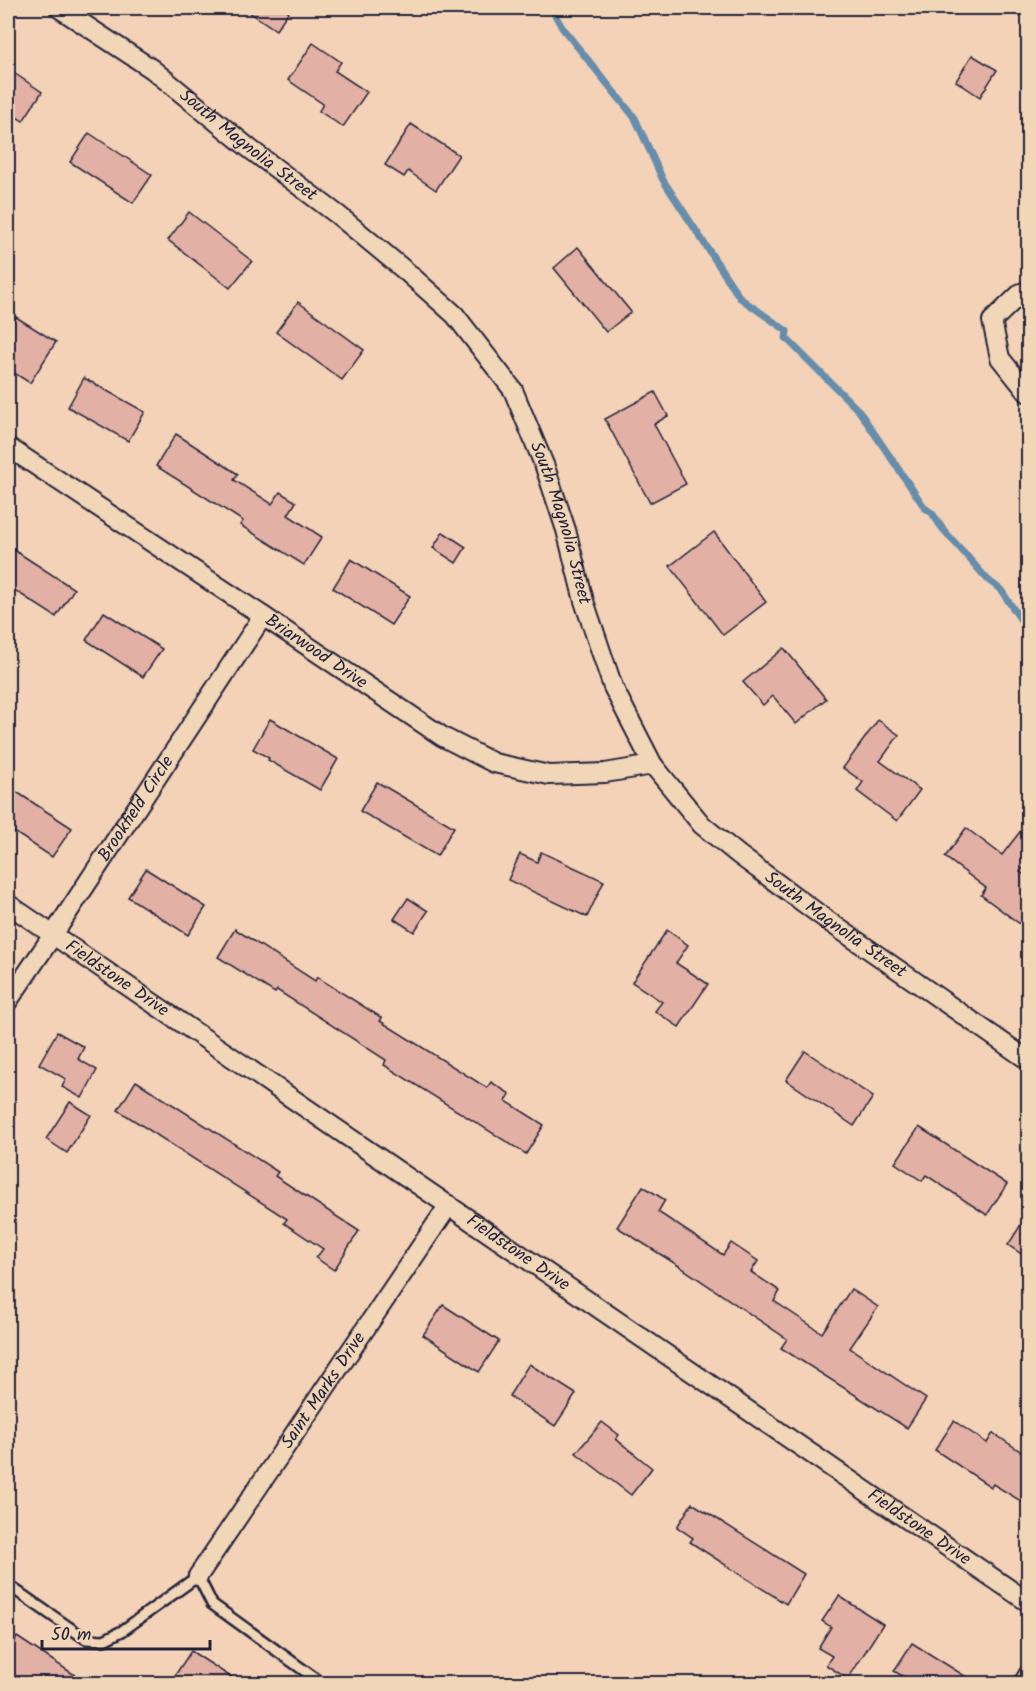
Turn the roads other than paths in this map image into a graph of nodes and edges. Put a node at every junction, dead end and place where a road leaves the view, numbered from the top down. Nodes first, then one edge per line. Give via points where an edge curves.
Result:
1 (59, 8) edge
2 (1029, 291) edge
3 (1029, 393) edge
4 (8, 447) edge
5 (263, 616) junction
6 (653, 765) junction
7 (8, 904) edge
8 (54, 935) junction
9 (8, 1000) edge
10 (1029, 1059) edge
11 (449, 1205) junction
12 (198, 1576) junction
13 (8, 1585) edge
14 (1029, 1602) edge
15 (1029, 1675) edge
16 (323, 1683) edge
17 (1023, 1683) edge

1 - 6 street, South Magnolia Street via 152,69 338,215 455,315 513,390 545,467 613,687
2 - 3 street via 1021,293 992,321 1000,358
4 - 5 street, Briarwood Drive
5 - 6 street, Briarwood Drive via 443,737 494,763 549,775 605,773
5 - 8 street, Brookfield Circle
6 - 10 street, South Magnolia Street via 702,825 739,855
7 - 8 street, Fieldstone Drive
8 - 9 street, Brookfield Circle
8 - 11 street, Fieldstone Drive
11 - 12 street, Saint Marks Drive
11 - 14 street, Fieldstone Drive
12 - 13 lane via 105,1640 86,1639
12 - 16 lane via 212,1604
15 - 17 street

